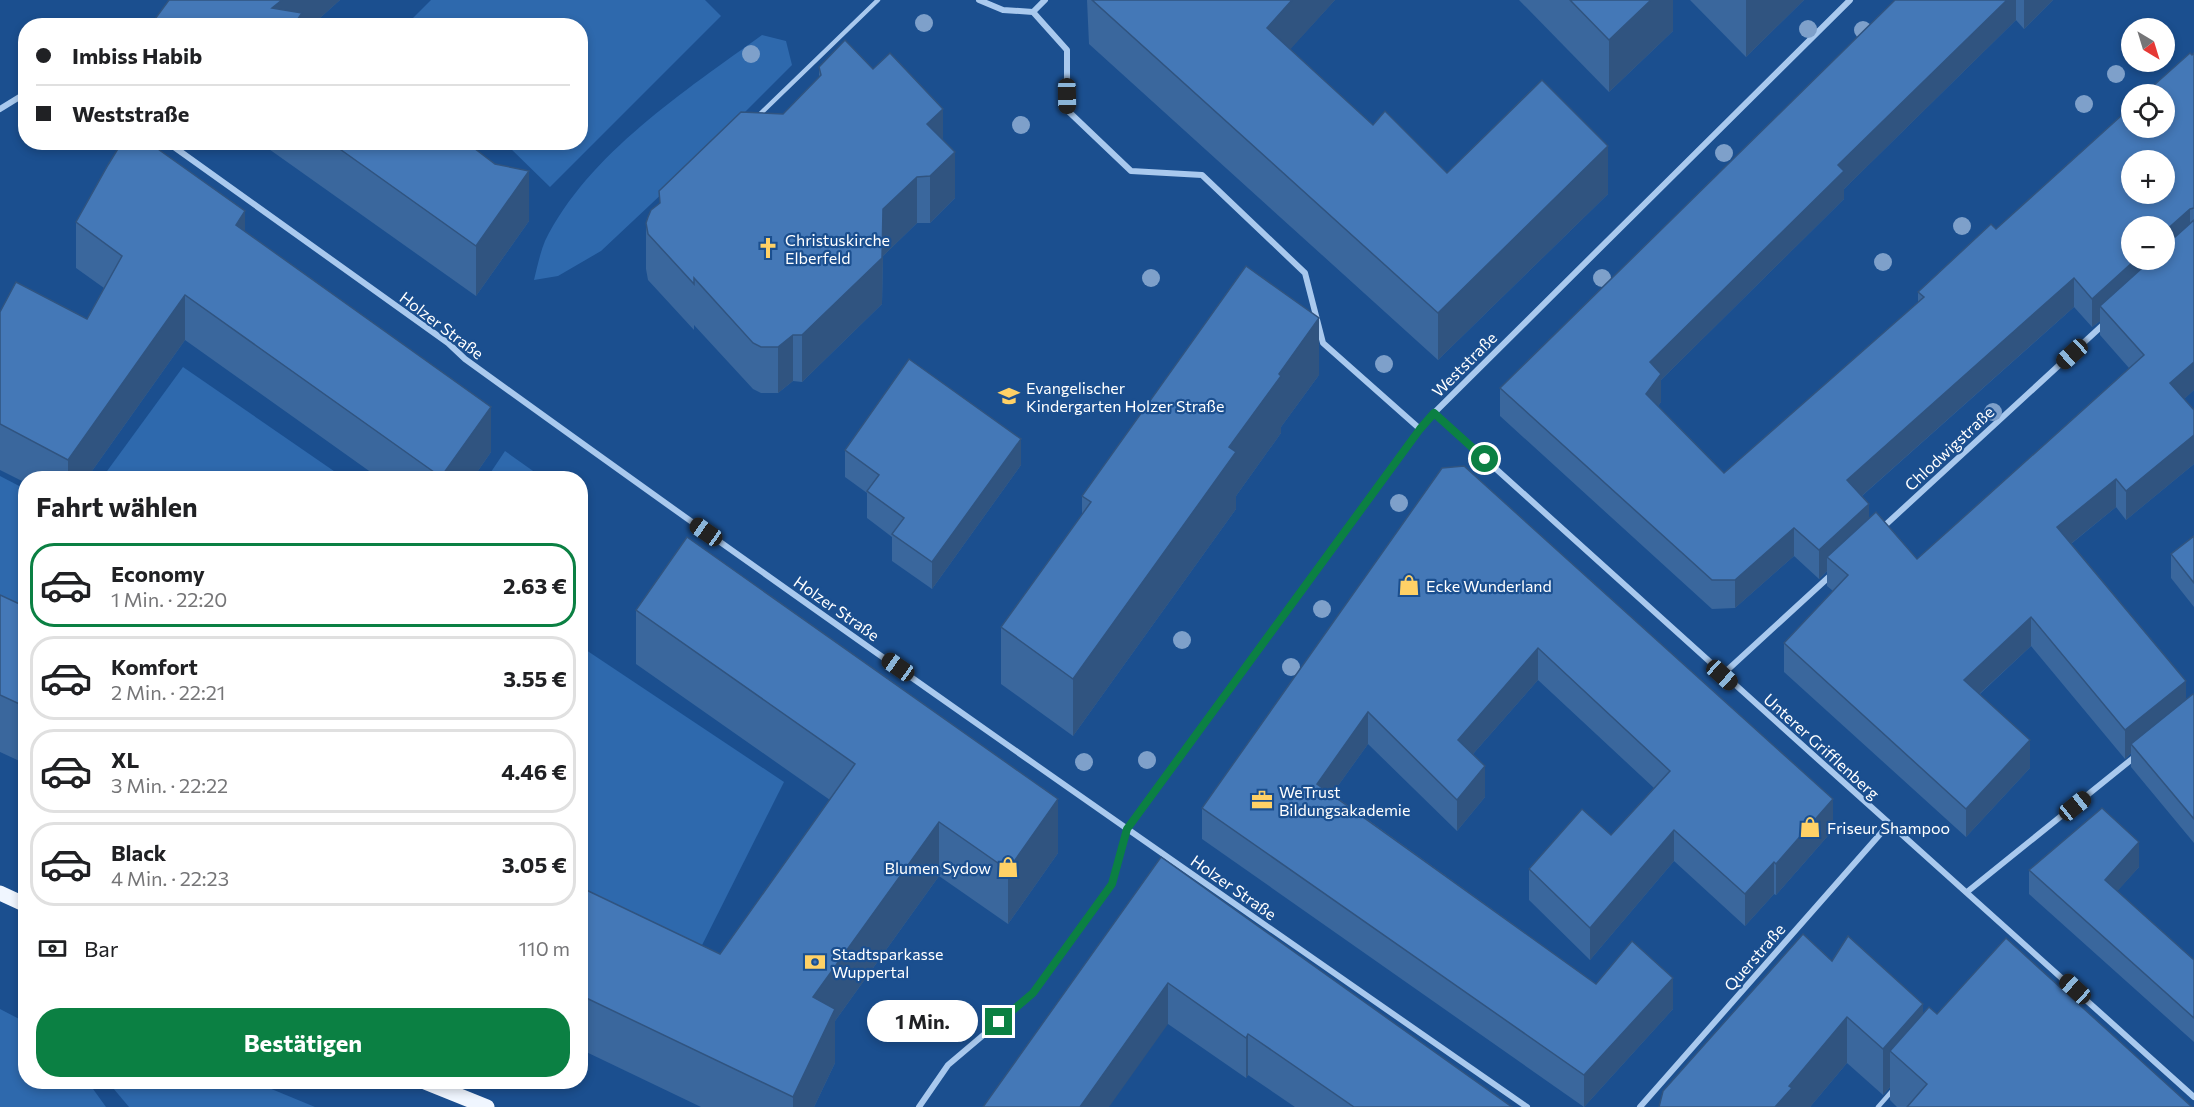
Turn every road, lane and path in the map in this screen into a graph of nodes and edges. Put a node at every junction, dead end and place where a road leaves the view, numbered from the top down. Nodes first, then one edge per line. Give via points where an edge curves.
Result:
1 (878, 0) edge
2 (979, 0) edge
3 (1046, 0) edge
4 (1850, 0) edge
5 (1033, 12) junction
6 (18, 98) edge
7 (0, 109) edge
8 (752, 121) edge
9 (178, 150) edge
10 (2107, 322) edge
11 (1434, 413) junction
12 (1420, 429) junction
13 (1879, 530) edge
14 (1836, 571) edge
15 (1722, 675) junction
16 (2140, 753) edge
17 (1889, 824) junction
18 (1127, 829) junction
19 (1967, 892) junction
20 (0, 893) edge
21 (18, 901) edge
22 (2024, 943) junction
23 (2016, 952) edge
24 (442, 1089) edge
25 (1894, 1089) edge
26 (2194, 1097) edge
27 (487, 1107) edge
28 (918, 1107) edge
29 (1527, 1107) edge
30 (1640, 1107) edge
31 (1878, 1107) edge

1 - 8 lane
2 - 5 street via 1003,10
3 - 5 street
4 - 11 street, Weststraße
5 - 12 street via 1067,50 1067,110 1131,171 1202,175 1305,273 1323,343
6 - 7 street
9 - 18 street, Holzer Straße via 592,451
10 - 13 street, Chlodwigstraße
11 - 12 street, Weststraße
11 - 15 street, Unterer Grifflenberg
12 - 18 street, Weststraße
14 - 15 street
15 - 17 street, Unterer Grifflenberg
16 - 19 street
17 - 19 street, Unterer Grifflenberg
17 - 30 street, Querstraße
18 - 28 street, Weststraße via 1112,884 1033,993 948,1065
18 - 29 street, Holzer Straße
19 - 22 street, Unterer Grifflenberg
20 - 21 main road
22 - 23 lane
22 - 26 street, Unterer Grifflenberg
24 - 27 main road
25 - 31 lane

